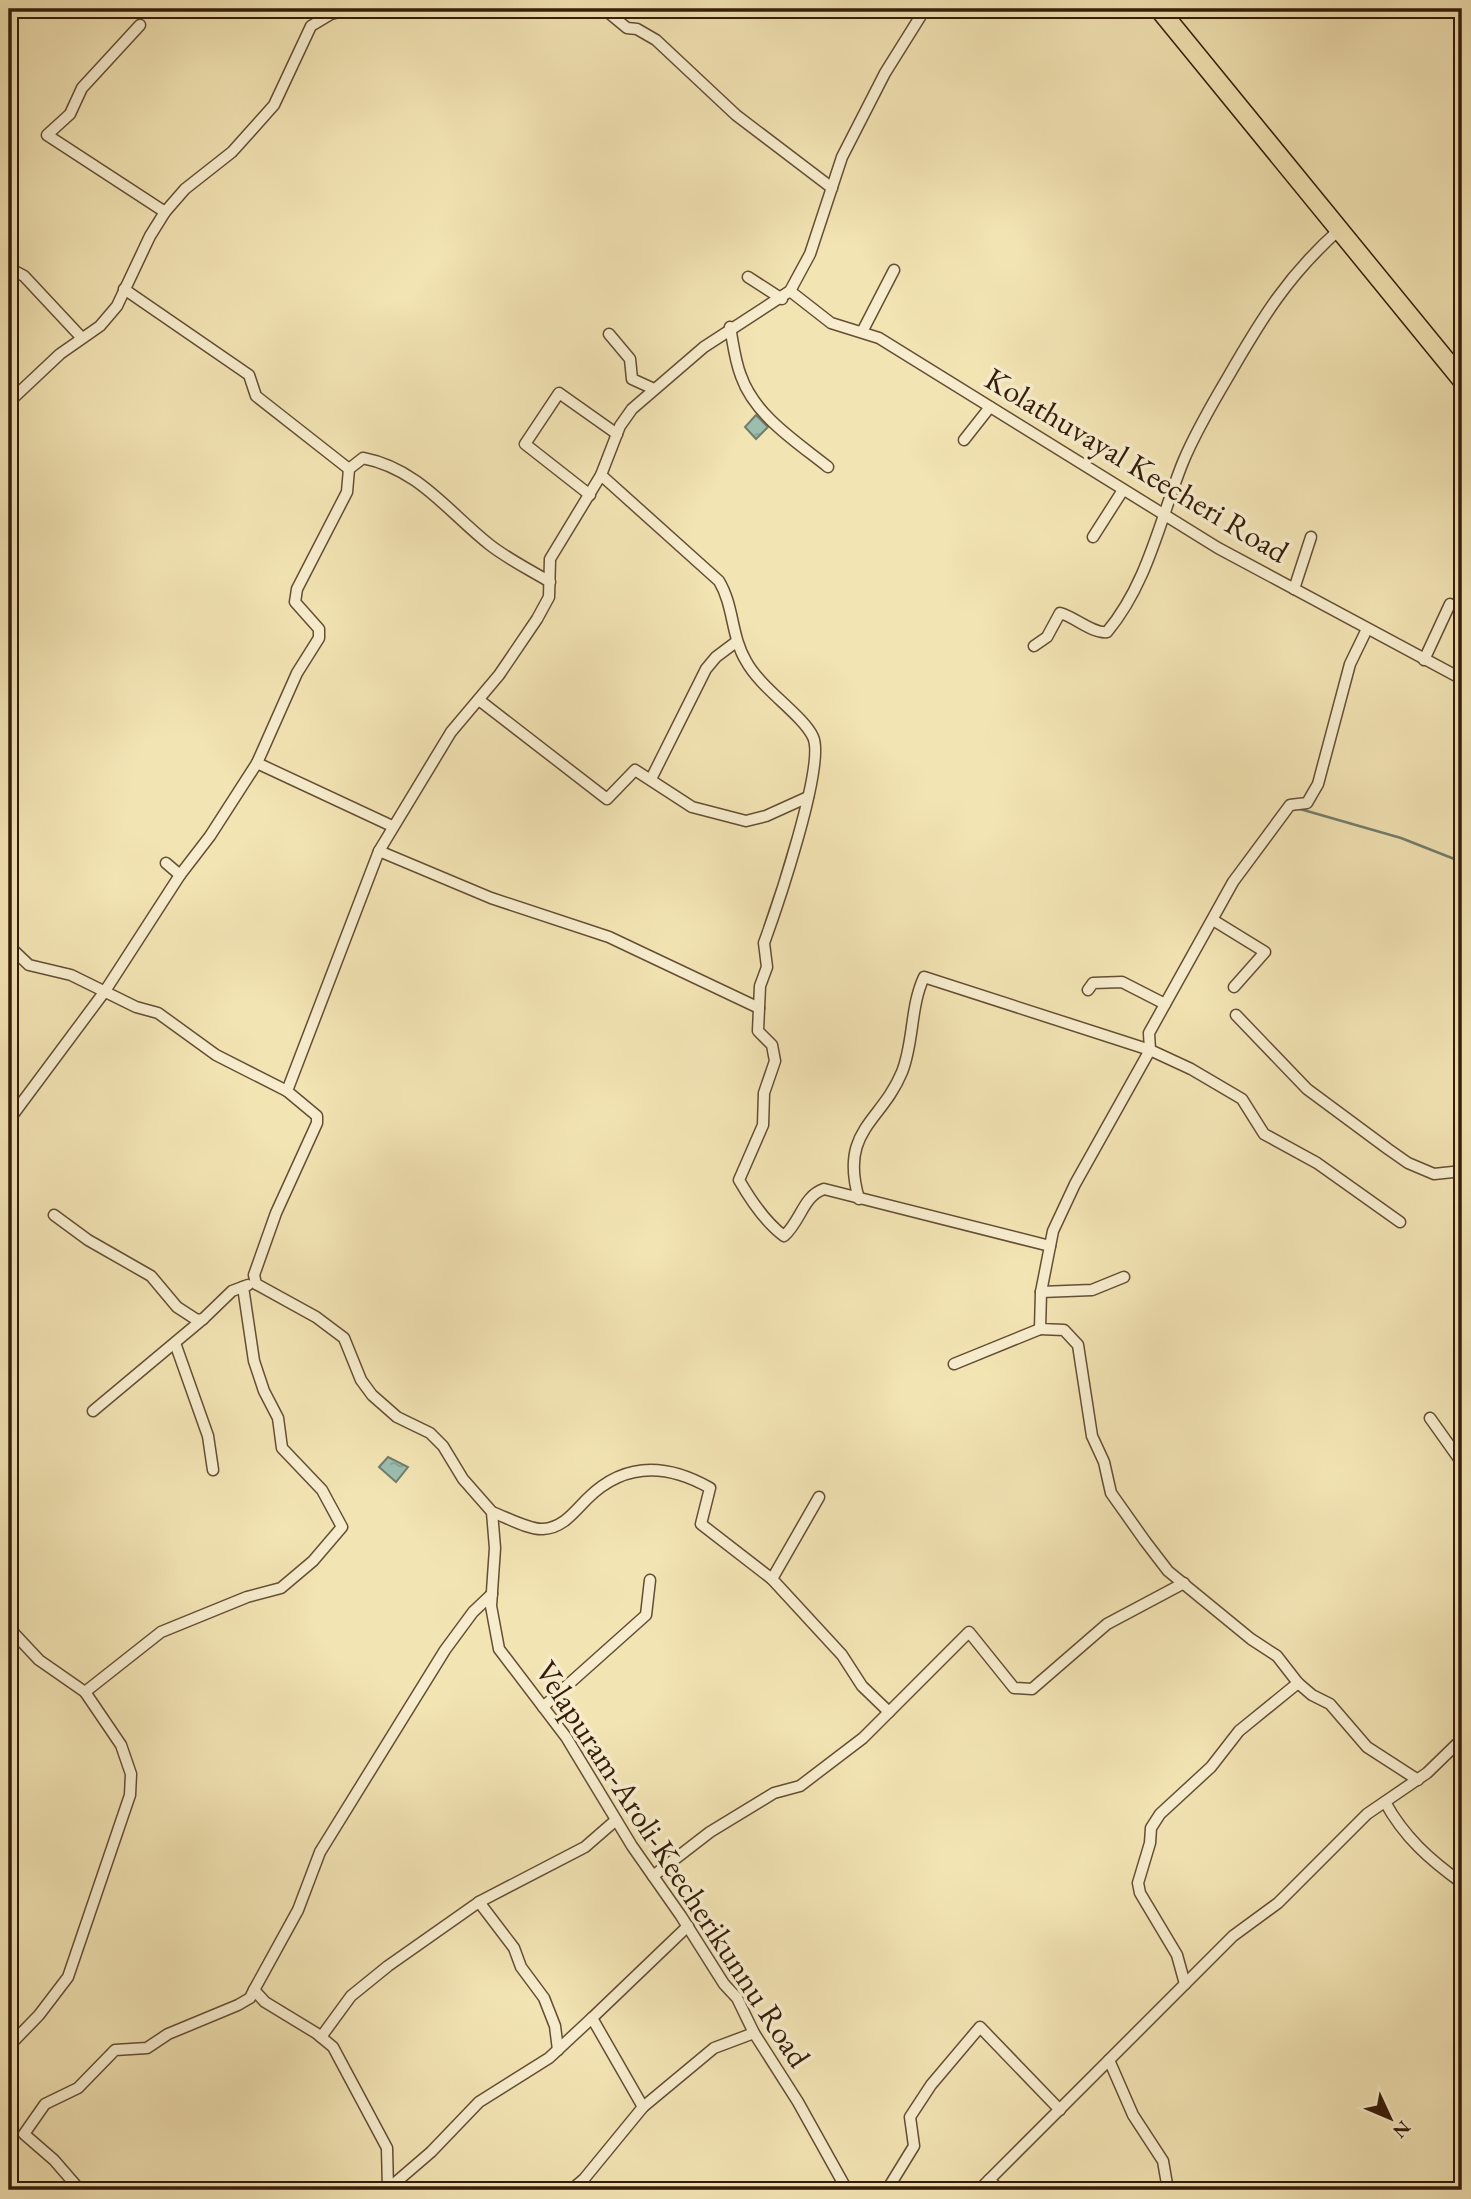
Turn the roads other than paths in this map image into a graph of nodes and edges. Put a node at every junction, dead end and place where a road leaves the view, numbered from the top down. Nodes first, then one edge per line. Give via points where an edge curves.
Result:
1 (352, 9) edge
2 (604, 9) edge
3 (925, 9) edge
4 (1159, 9) edge
5 (140, 25) dead end
6 (832, 188) junction
7 (165, 212) junction
8 (1340, 229) junction
9 (9, 268) edge
10 (894, 270) dead end
11 (748, 276) dead end
12 (124, 289) junction
13 (790, 291) junction
14 (782, 299) junction
15 (730, 327) junction
16 (862, 332) junction
17 (609, 334) dead end
18 (80, 337) junction
19 (1462, 380) edge
20 (654, 389) junction
21 (9, 402) edge
22 (990, 407) junction
23 (617, 434) junction
24 (964, 440) dead end
25 (828, 467) dead end
26 (349, 469) junction
27 (601, 475) junction
28 (1123, 490) junction
29 (590, 495) junction
30 (1166, 516) junction
31 (1093, 537) dead end
32 (1311, 537) dead end
33 (550, 582) junction
34 (1294, 589) junction
35 (1450, 604) dead end
36 (1367, 629) junction
37 (736, 642) junction
38 (1034, 646) dead end
39 (1424, 660) junction
40 (1462, 679) edge
41 (478, 700) junction
42 (257, 763) junction
43 (651, 779) junction
44 (808, 797) junction
45 (392, 826) junction
46 (379, 851) junction
47 (166, 863) dead end
48 (180, 876) junction
49 (1213, 920) junction
50 (9, 946) edge
51 (1234, 987) dead end
52 (1088, 990) dead end
53 (105, 991) junction
54 (1166, 1004) junction
55 (759, 1008) junction
56 (1236, 1016) dead end
57 (1150, 1050) junction
58 (287, 1091) junction
59 (9, 1120) edge
60 (1462, 1171) edge
61 (859, 1199) junction
62 (54, 1216) dead end
63 (1400, 1222) dead end
64 (1050, 1246) junction
65 (1124, 1277) dead end
66 (256, 1284) junction
67 (243, 1287) junction
68 (1041, 1292) junction
69 (203, 1319) junction
70 (1040, 1329) junction
71 (175, 1343) junction
72 (954, 1364) dead end
73 (93, 1411) dead end
74 (1430, 1418) dead end
75 (1462, 1463) edge
76 (213, 1470) dead end
77 (819, 1497) dead end
78 (492, 1512) junction
79 (772, 1579) junction
80 (650, 1580) dead end
81 (1184, 1583) junction
82 (492, 1594) junction
83 (9, 1628) edge
84 (1298, 1683) junction
85 (85, 1692) junction
86 (543, 1707) junction
87 (889, 1712) junction
88 (1462, 1739) edge
89 (1418, 1780) junction
90 (1385, 1802) junction
91 (616, 1820) junction
92 (653, 1876) junction
93 (1462, 1884) edge
94 (479, 1902) junction
95 (688, 1926) junction
96 (1185, 1984) junction
97 (254, 1990) junction
98 (592, 2018) junction
99 (754, 2033) junction
100 (321, 2037) junction
101 (9, 2046) edge
102 (558, 2050) junction
103 (1109, 2060) junction
104 (643, 2107) junction
105 (1060, 2110) junction
106 (989, 2180) junction
107 (80, 2190) edge
108 (388, 2190) edge
109 (571, 2190) edge
110 (847, 2190) edge
111 (887, 2190) edge
112 (979, 2190) edge
113 (1000, 2190) edge
114 (1168, 2190) edge

1 - 7 street via 311,26 274,105 233,152 185,189
2 - 6 street via 627,28 656,40 736,115
3 - 6 street via 885,74 842,157
4 - 8 highway
5 - 7 street via 82,88 70,114 47,135
6 - 13 street via 810,254
7 - 12 street
8 - 19 highway
8 - 30 street via 1308,258 1271,303 1183,462
9 - 18 street via 24,276
10 - 16 street
11 - 14 street
12 - 18 street via 100,326
12 - 26 street via 249,375 256,396
13 - 14 street
13 - 16 street, Kolathuvayal Keecheri Road via 831,323
14 - 15 street
15 - 20 street
15 - 25 street via 741,377 751,395 772,422
16 - 22 street, Kolathuvayal Keecheri Road
17 - 20 street via 630,359 632,379
18 - 21 street
20 - 23 street via 632,409
22 - 24 street
22 - 28 street, Kolathuvayal Keecheri Road
23 - 27 street
23 - 29 street via 559,393 525,444
26 - 33 street via 363,458 416,479 491,545
26 - 42 street via 347,492 297,589 295,602 319,629 319,638 297,673
27 - 29 street
27 - 37 street via 719,581 728,596
28 - 30 street, Kolathuvayal Keecheri Road
28 - 31 street
29 - 33 street via 550,559
30 - 34 street, Kolathuvayal Keecheri Road
30 - 38 street via 1143,572 1107,632 1100,633 1060,613 1046,637
32 - 34 street
33 - 41 street via 549,597 537,619
34 - 36 street, Kolathuvayal Keecheri Road
35 - 39 street
36 - 39 street, Kolathuvayal Keecheri Road
36 - 49 street via 1350,664 1318,784 1307,803 1290,804 1275,822
37 - 43 street via 706,669
37 - 44 street via 774,697 813,735
39 - 40 street, Kolathuvayal Keecheri Road
41 - 43 street via 607,799 635,770
41 - 45 street via 451,732
42 - 45 street
42 - 48 street
43 - 44 street via 692,807 746,821
44 - 55 street via 764,943 767,967
45 - 46 street
46 - 55 street via 491,898 630,945
46 - 58 street
47 - 48 street
48 - 53 street
49 - 51 street via 1265,952
49 - 54 street
50 - 53 street via 29,964 71,975
52 - 54 street via 1093,983 1122,982
53 - 58 street via 158,1013 216,1055
53 - 59 street
54 - 57 street via 1149,1033
55 - 61 street via 758,1031 772,1045 775,1061 764,1093 763,1125 739,1180 784,1236 814,1192 824,1189
56 - 60 street via 1307,1089 1408,1163 1434,1174
57 - 61 street via 924,977 903,1070 857,1142 855,1185
57 - 63 street via 1242,1099 1264,1134 1317,1163
57 - 64 street via 1075,1184
58 - 66 street via 317,1116 317,1123 276,1213 254,1275
61 - 64 street
62 - 69 street via 151,1276 177,1307
64 - 68 street
65 - 68 street via 1092,1290
66 - 67 street
66 - 78 street via 344,1338 372,1395 397,1417 430,1433
67 - 69 street
67 - 85 street via 254,1361 278,1418 282,1448 322,1490 342,1527 313,1561 281,1588 161,1632
68 - 70 street
69 - 71 street
70 - 72 street
70 - 81 street via 1064,1330 1077,1345 1092,1436 1111,1493 1168,1571
71 - 73 street
71 - 76 street via 208,1436
74 - 75 street
77 - 79 street
78 - 79 street via 542,1530 568,1520 618,1475 636,1470 683,1473 710,1488 701,1524
78 - 82 street, Velapuram-Aroli-Keecherikunnu Road
79 - 87 street
80 - 86 street via 646,1615
81 - 84 street via 1277,1656
81 - 87 street via 1107,1624 1032,1689 1014,1688 969,1632
82 - 86 street, Velapuram-Aroli-Keecherikunnu Road via 499,1649
82 - 97 street via 445,1650 320,1852 298,1910
83 - 85 street via 39,1660
84 - 89 street via 1330,1704 1367,1747
84 - 96 street via 1239,1731 1211,1768 1160,1814 1151,1828 1138,1883 1140,1893 1177,1955
85 - 101 street via 121,1745 131,1774 130,1795 68,1976
86 - 91 street, Velapuram-Aroli-Keecherikunnu Road
87 - 92 street via 800,1786 774,1793 710,1832
88 - 89 street
89 - 90 street
90 - 93 street via 1400,1829
90 - 96 street
91 - 92 street, Velapuram-Aroli-Keecherikunnu Road
91 - 94 street via 584,1847
92 - 95 street, Velapuram-Aroli-Keecherikunnu Road
94 - 100 street via 351,1996
94 - 102 street via 544,1998
95 - 98 street
95 - 99 street, Velapuram-Aroli-Keecherikunnu Road via 737,1998
96 - 103 street
97 - 100 street via 265,2002
97 - 107 street via 238,2005 167,2034 147,2048 115,2050 78,2088 45,2104 24,2134
98 - 102 street
98 - 104 street
99 - 104 street via 714,2048
99 - 110 street, Velapuram-Aroli-Keecherikunnu Road
100 - 108 street via 343,2063 387,2148
102 - 108 street via 479,2102
103 - 105 street
103 - 114 street via 1133,2115 1163,2161
104 - 109 street
105 - 106 street
105 - 111 street via 980,2027 910,2117 914,2146
106 - 112 street
106 - 113 street

